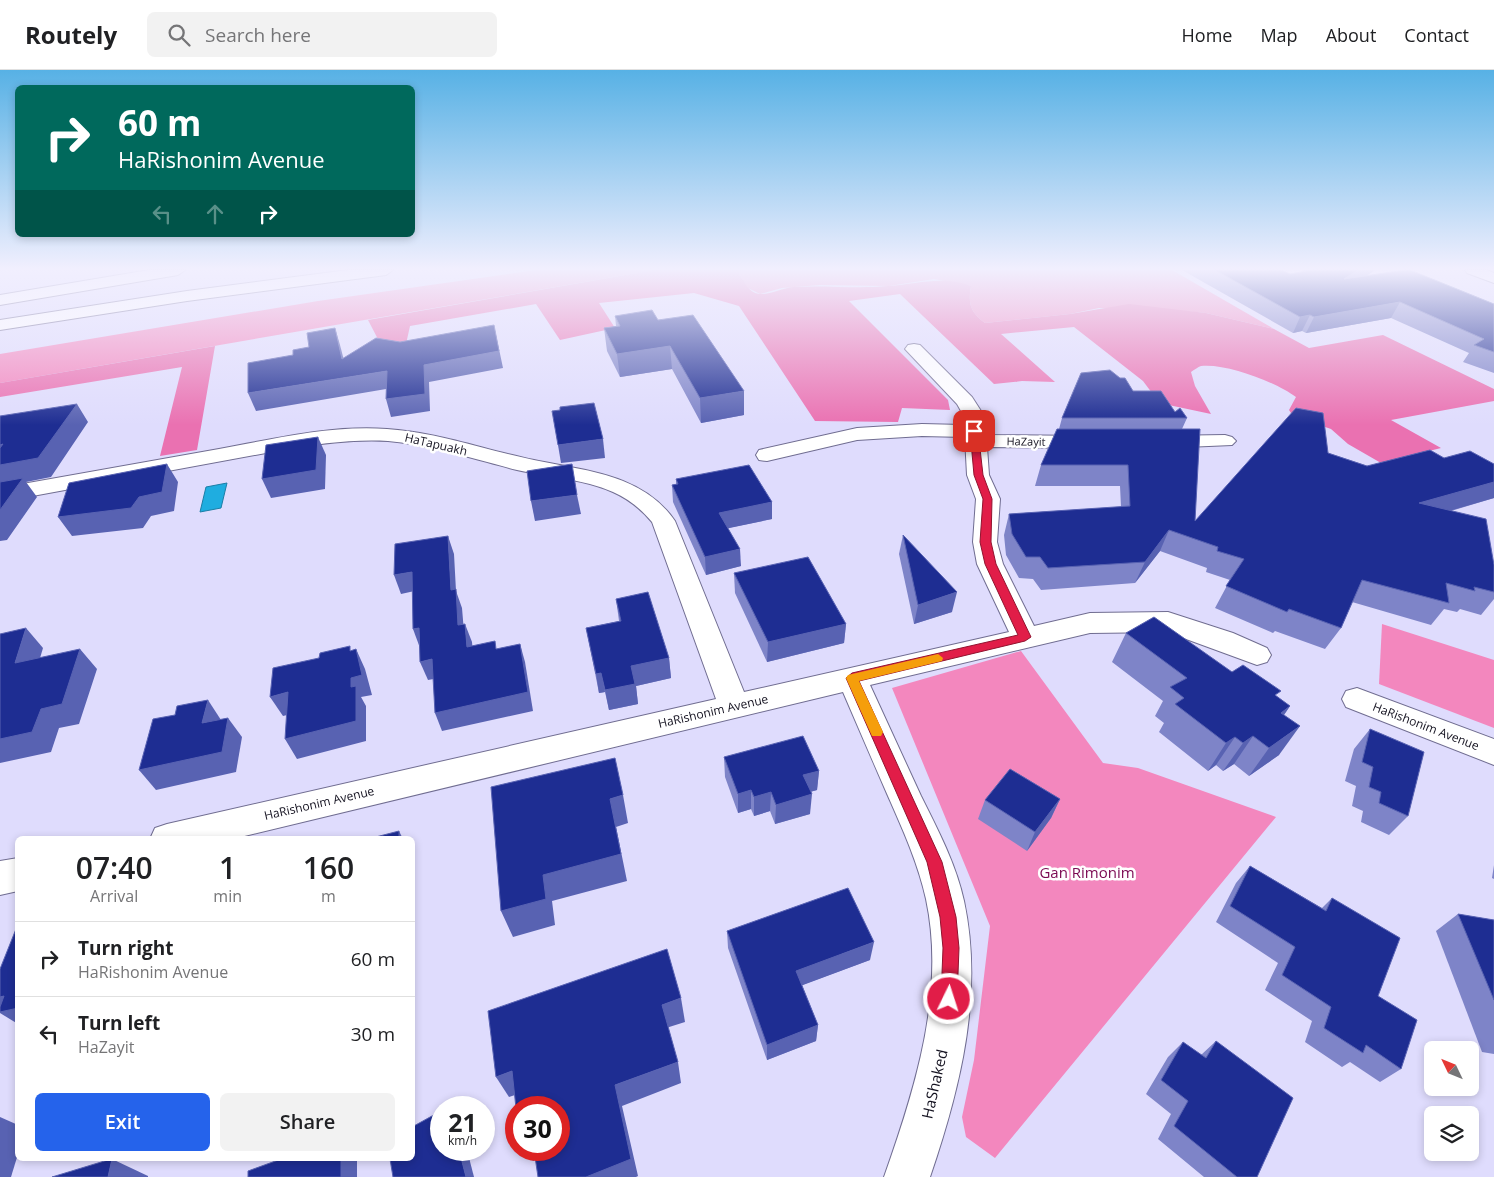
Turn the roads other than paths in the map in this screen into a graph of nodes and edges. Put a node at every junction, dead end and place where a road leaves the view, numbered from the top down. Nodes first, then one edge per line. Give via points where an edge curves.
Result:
1 (14, 322) edge
2 (16, 322) edge
3 (0, 324) edge
4 (914, 349) dead end
5 (975, 436) junction
6 (1225, 441) dead end
7 (1110, 442) edge
8 (1138, 442) edge
9 (766, 455) dead end
10 (0, 495) edge
11 (1025, 637) junction
12 (1257, 655) dead end
13 (852, 678) junction
14 (1357, 699) dead end
15 (734, 706) junction
16 (1494, 752) edge
17 (180, 836) edge
18 (15, 875) edge
19 (0, 878) edge
20 (907, 1177) edge

1 - 3 main road
2 - 3 main road
4 - 5 main road via 965,401 971,411
5 - 7 main road, HaZayit
5 - 9 main road, HaZayit via 922,430 857,434
5 - 11 main road via 978,475 988,499 986,542 990,564
6 - 8 main road
10 - 15 main road, HaTapuakh via 301,440 359,434 421,440 600,481 643,499 663,520
11 - 12 main road, HaRishonim Avenue via 1090,623 1168,622 1224,640
11 - 13 main road, HaRishonim Avenue
13 - 15 main road, HaRishonim Avenue
13 - 20 main road, HaShaked via 934,862 948,917 951,982 942,1056
14 - 16 main road, HaRishonim Avenue
15 - 17 main road, HaRishonim Avenue
18 - 19 main road

